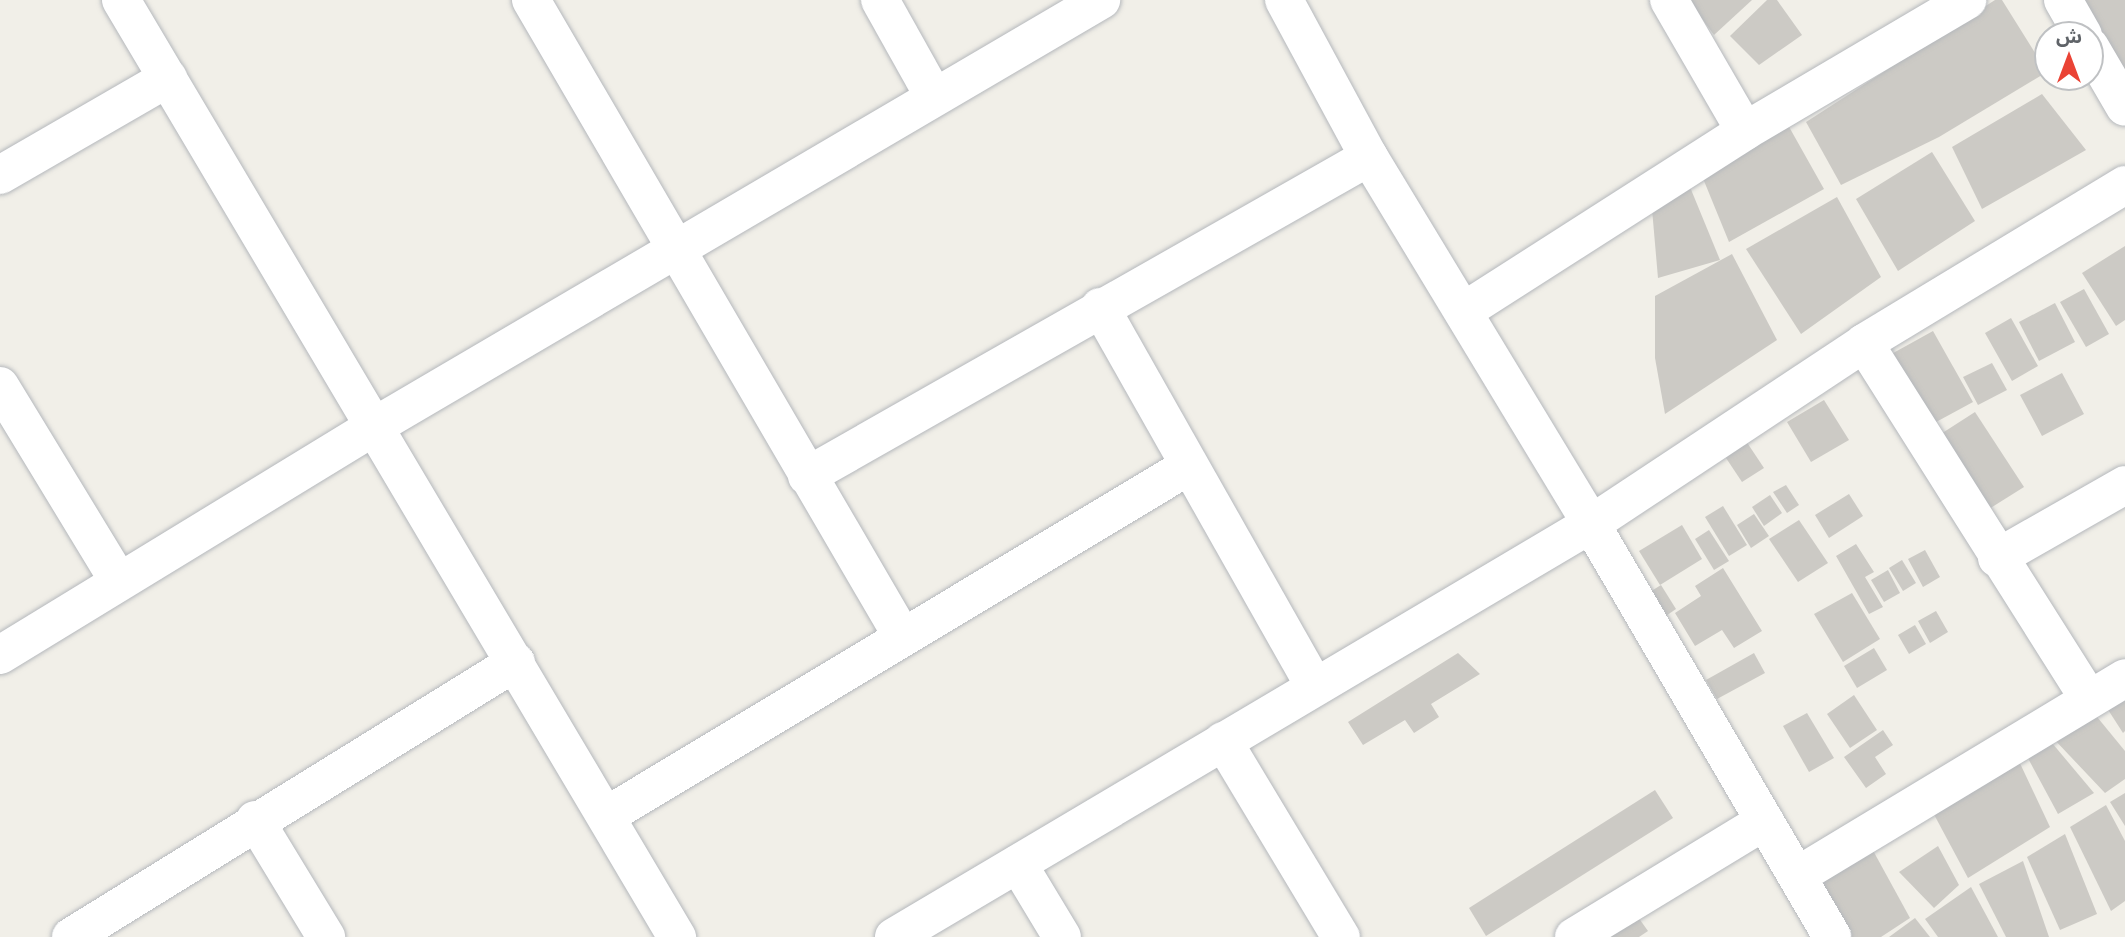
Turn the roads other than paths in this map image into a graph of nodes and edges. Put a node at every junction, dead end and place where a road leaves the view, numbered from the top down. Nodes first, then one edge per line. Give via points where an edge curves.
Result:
1 (121, 0) edge
2 (531, 0) edge
3 (880, 0) edge
4 (1101, 0) edge
5 (1284, 0) edge
6 (1669, 0) edge
7 (1967, 0) edge
8 (2063, 0) edge
9 (2075, 21) edge
10 (2104, 71) edge
11 (168, 78) junction
12 (933, 95) junction
13 (2125, 107) edge
14 (1745, 131) junction
15 (1369, 157) junction
16 (0, 175) edge
17 (2125, 185) edge
18 (676, 250) junction
19 (1100, 307) junction
20 (1464, 311) junction
21 (1864, 343) junction
22 (0, 386) edge
23 (375, 426) junction
24 (1187, 467) junction
25 (807, 476) junction
26 (2125, 485) edge
27 (1591, 524) junction
28 (1997, 558) junction
29 (118, 580) junction
30 (902, 636) junction
31 (0, 654) edge
32 (516, 662) junction
33 (2125, 678) edge
34 (1314, 686) junction
35 (2088, 698) junction
36 (1223, 741) junction
37 (606, 816) junction
38 (255, 820) junction
39 (1766, 821) junction
40 (1018, 864) junction
41 (1797, 876) junction
42 (71, 937) edge
43 (326, 937) edge
44 (677, 937) edge
45 (894, 937) edge
46 (1062, 937) edge
47 (1341, 937) edge
48 (1574, 937) edge
49 (1832, 937) edge

1 - 11 street
2 - 18 street
3 - 12 street
4 - 12 street
5 - 15 street
6 - 14 street
7 - 14 street
8 - 9 street
10 - 13 street
11 - 16 street
11 - 23 street
12 - 18 street
14 - 20 street
15 - 19 street
15 - 20 street
17 - 21 street
18 - 23 street
18 - 25 street
19 - 24 street
19 - 25 street
20 - 27 street
21 - 27 street
21 - 28 street
22 - 29 street
23 - 29 street
23 - 32 street
24 - 30 street
24 - 34 street
25 - 30 street
26 - 28 street
27 - 34 street
27 - 39 street
28 - 35 street
29 - 31 street
30 - 37 street
32 - 37 street
32 - 38 street
33 - 35 street
34 - 36 street
35 - 41 street
36 - 40 street
36 - 47 street
37 - 44 street
38 - 42 street
38 - 43 street
39 - 41 street
39 - 48 street
40 - 45 street
40 - 46 street
41 - 49 street

